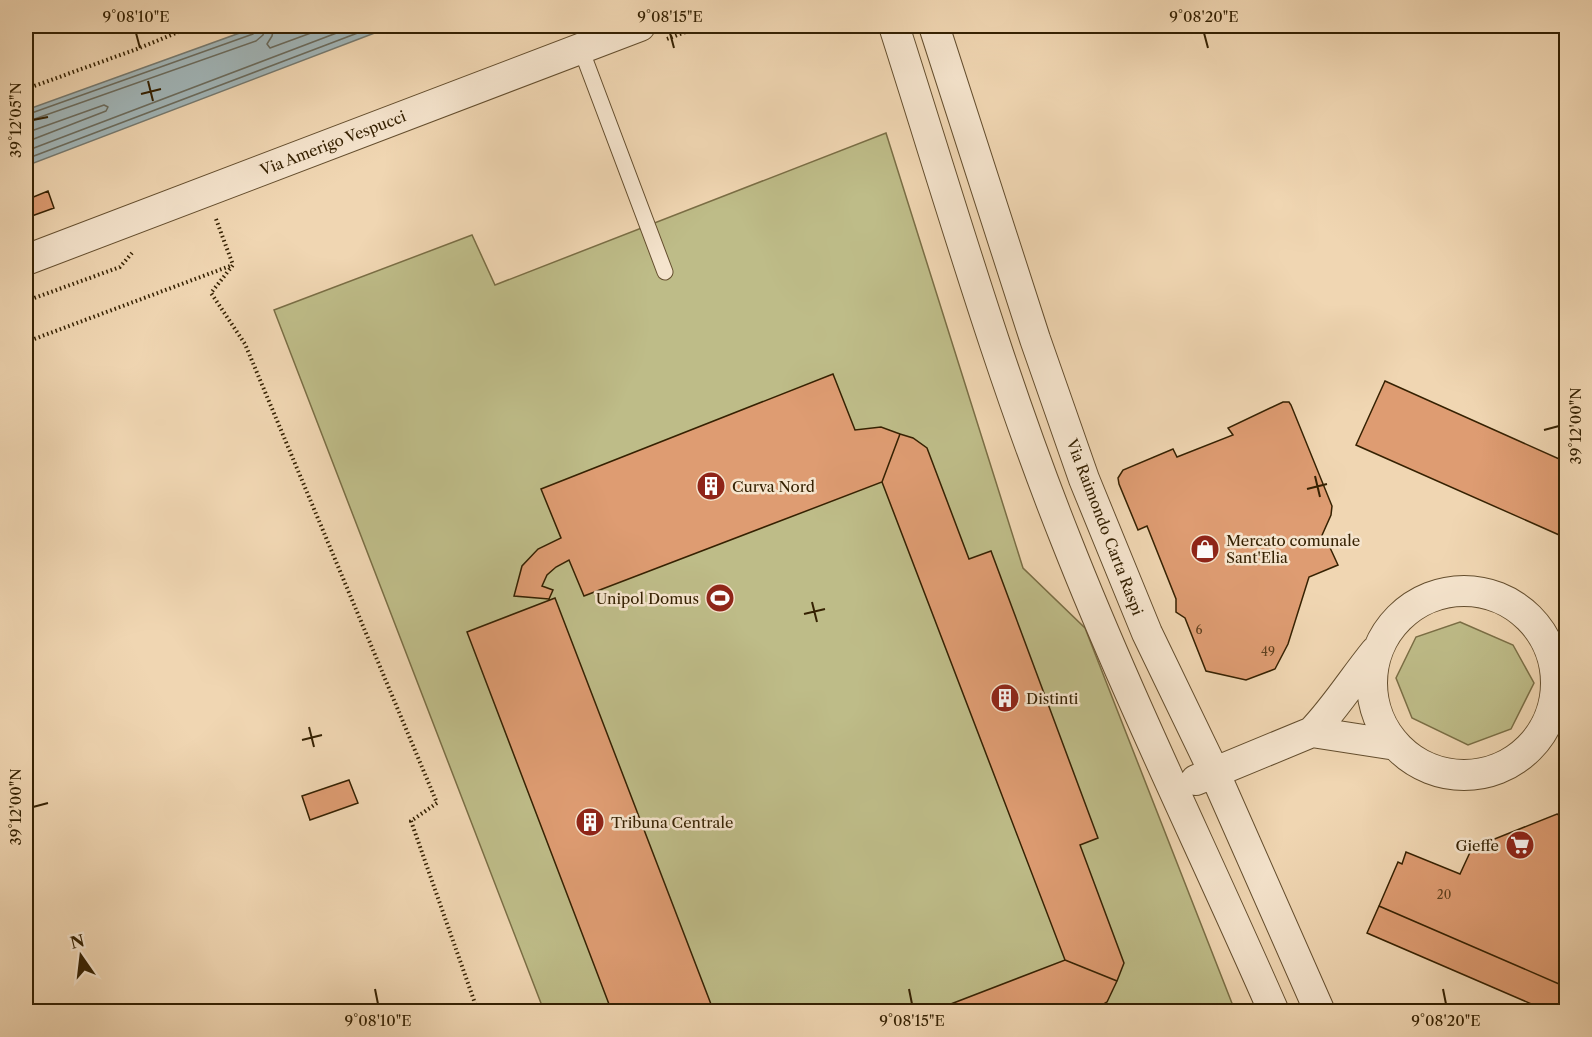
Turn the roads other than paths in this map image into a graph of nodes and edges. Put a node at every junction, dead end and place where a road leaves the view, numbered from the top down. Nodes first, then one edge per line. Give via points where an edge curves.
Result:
1 (640, 26) edge
2 (894, 26) edge
3 (934, 26) edge
4 (581, 49) junction
5 (26, 260) edge
6 (665, 272) dead end
7 (1557, 636) edge
8 (1378, 648) junction
9 (1312, 732) junction
10 (1396, 745) junction
11 (1215, 774) junction
12 (1173, 789) junction
13 (1274, 1011) edge
14 (1320, 1011) edge

1 - 4 street, Via Amerigo Vespucci
2 - 12 street via 1022,424 1091,602
3 - 11 street, Via Raimondo Carta Raspi via 1084,479 1147,633
4 - 5 street, Via Amerigo Vespucci
4 - 6 lane
7 - 8 street via 1516,606 1495,595 1472,590 1425,598 1389,628
7 - 10 street via 1554,708 1530,747 1512,762 1491,772 1446,774 1424,767
8 - 9 street
8 - 10 street via 1371,672 1371,695 1378,717
9 - 10 street
9 - 11 street
11 - 12 street
11 - 14 street, Via Raimondo Carta Raspi
12 - 13 street

